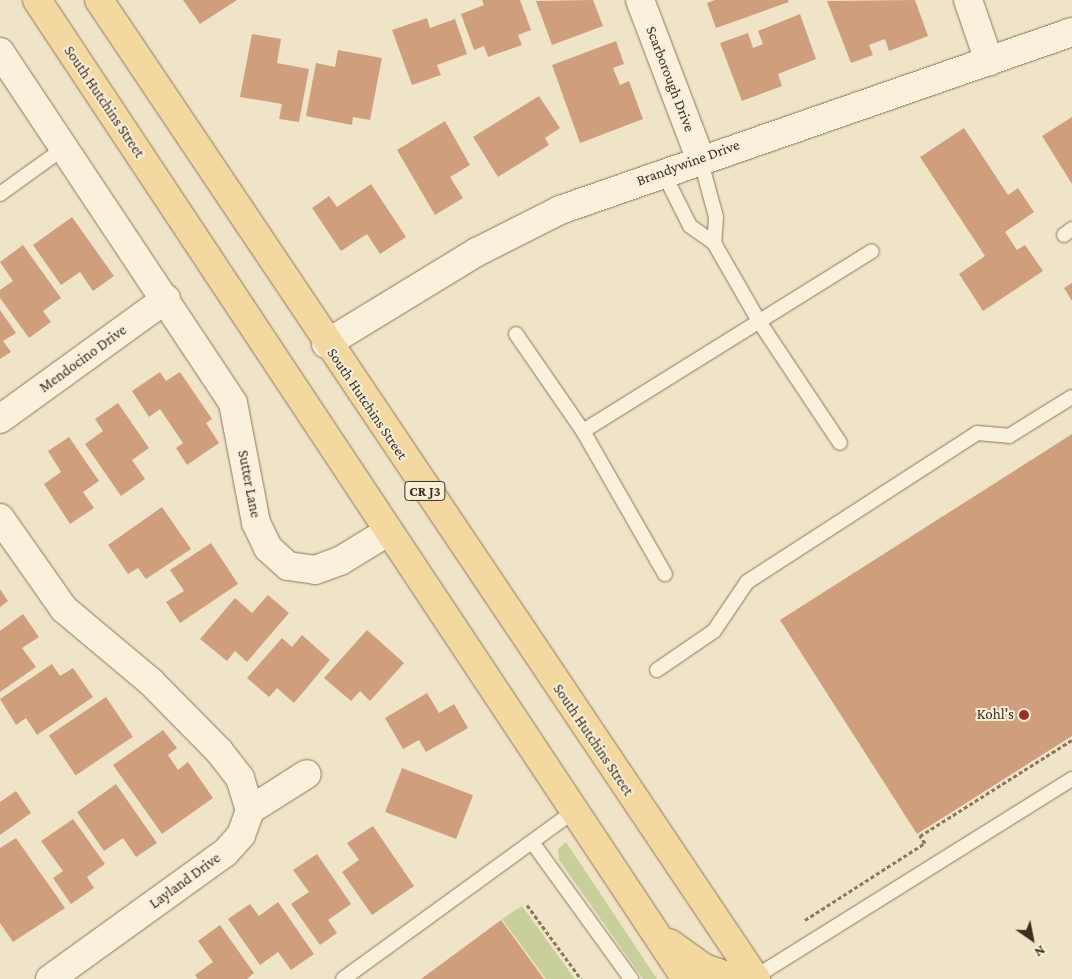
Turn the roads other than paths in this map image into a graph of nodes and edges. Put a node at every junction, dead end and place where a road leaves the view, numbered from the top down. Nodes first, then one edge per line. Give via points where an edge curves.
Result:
1 (36, 0) edge
2 (99, 0) edge
3 (640, 0) edge
4 (968, 0) edge
5 (1072, 32) edge
6 (0, 52) edge
7 (989, 61) junction
8 (64, 148) junction
9 (700, 158) junction
10 (663, 172) junction
11 (0, 194) edge
12 (714, 243) junction
13 (872, 251) dead end
14 (166, 298) junction
15 (760, 323) junction
16 (516, 334) dead end
17 (326, 344) junction
18 (1072, 396) edge
19 (0, 420) edge
20 (583, 431) junction
21 (840, 443) dead end
22 (0, 518) edge
23 (389, 531) junction
24 (665, 574) dead end
25 (657, 670) dead end
26 (307, 774) dead end
27 (1072, 779) edge
28 (250, 810) junction
29 (574, 811) junction
30 (532, 842) junction
31 (655, 933) junction
32 (755, 978) edge
33 (50, 979) edge
34 (343, 979) edge
35 (631, 979) edge
36 (686, 979) edge

1 - 23 main road, South Hutchins Street
2 - 17 main road, South Hutchins Street / CR J3
3 - 9 street, Scarborough Drive
4 - 7 street
5 - 7 street, Brandywine Drive
6 - 8 street, Sutter Lane
7 - 9 street, Brandywine Drive
8 - 11 lane
8 - 14 street, Sutter Lane
9 - 10 street, Brandywine Drive
9 - 12 lane via 716,217
10 - 12 lane via 690,226
10 - 17 street, Brandywine Drive via 560,210 477,252
12 - 15 lane
13 - 15 lane
14 - 19 street, Mendocino Drive
14 - 23 street, Sutter Lane via 233,403 256,523 268,548 288,566 315,570 340,561
15 - 20 lane
15 - 21 lane
16 - 20 lane
17 - 32 main road, South Hutchins Street / CR J3
18 - 25 lane via 1010,436 977,433 756,577 714,632
20 - 24 lane
22 - 28 street via 64,608 151,682 219,751 240,778
23 - 29 main road, South Hutchins Street
26 - 28 street
27 - 32 lane
28 - 33 street, Layland Drive via 241,835 225,853
29 - 30 lane
29 - 31 main road, South Hutchins Street
30 - 34 lane
30 - 35 lane
31 - 32 main road via 704,968 732,978
31 - 36 main road, South Hutchins Street

